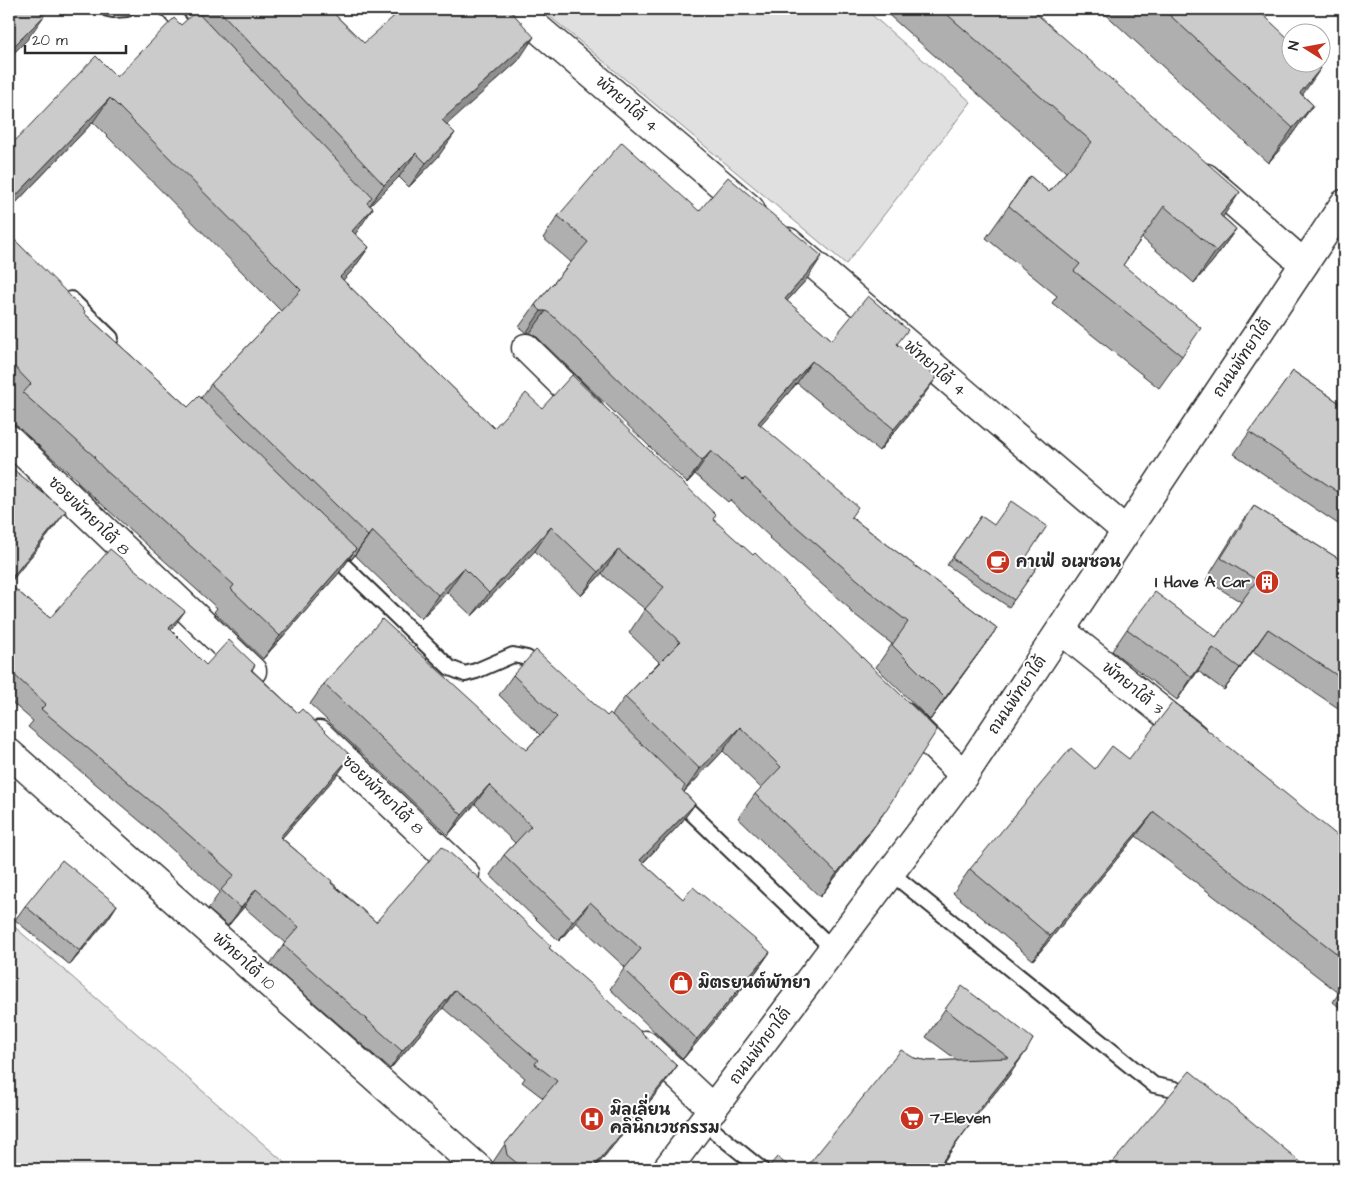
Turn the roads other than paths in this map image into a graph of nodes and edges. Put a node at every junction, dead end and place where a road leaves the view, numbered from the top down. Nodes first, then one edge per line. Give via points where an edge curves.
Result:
1 (108, 9) edge
2 (127, 9) edge
3 (167, 9) edge
4 (515, 9) edge
5 (207, 51) edge
6 (1185, 160) edge
7 (1344, 204) edge
8 (1304, 264) junction
9 (60, 288) edge
10 (526, 348) dead end
11 (124, 351) edge
12 (604, 424) edge
13 (9, 439) edge
14 (1126, 531) junction
15 (322, 544) edge
16 (1061, 630) junction
17 (553, 680) edge
18 (267, 685) edge
19 (886, 699) edge
20 (303, 720) edge
21 (9, 753) edge
22 (1213, 753) edge
23 (964, 775) junction
24 (668, 790) edge
25 (891, 873) junction
26 (483, 890) edge
27 (833, 950) junction
28 (627, 1027) edge
29 (1197, 1108) edge
30 (708, 1116) junction
31 (479, 1169) edge
32 (667, 1169) edge
33 (762, 1169) edge

1 - 2 lane
3 - 5 lane
4 - 14 street, พัทยาใต้ 4
6 - 8 street
7 - 8 street, ถนนพัทยาใต้
8 - 14 street, ถนนพัทยาใต้
9 - 11 lane
10 - 12 street
13 - 18 street, ซอยพัทยาใต้ 8
14 - 16 street, ถนนพัทยาใต้
15 - 17 lane via 450,668 465,674 513,655 527,658
16 - 22 street, พัทยาใต้ 3
16 - 23 street, ถนนพัทยาใต้
19 - 23 street
20 - 26 street, ซอยพัทยาใต้ 8
21 - 31 street, พัทยาใต้ 10
23 - 25 street, ถนนพัทยาใต้
24 - 27 lane
25 - 27 street, ถนนพัทยาใต้
25 - 29 lane via 1154,1085 1176,1089
27 - 30 street, ถนนพัทยาใต้
28 - 30 street
30 - 32 street, ถนนพัทยาใต้
30 - 33 lane

